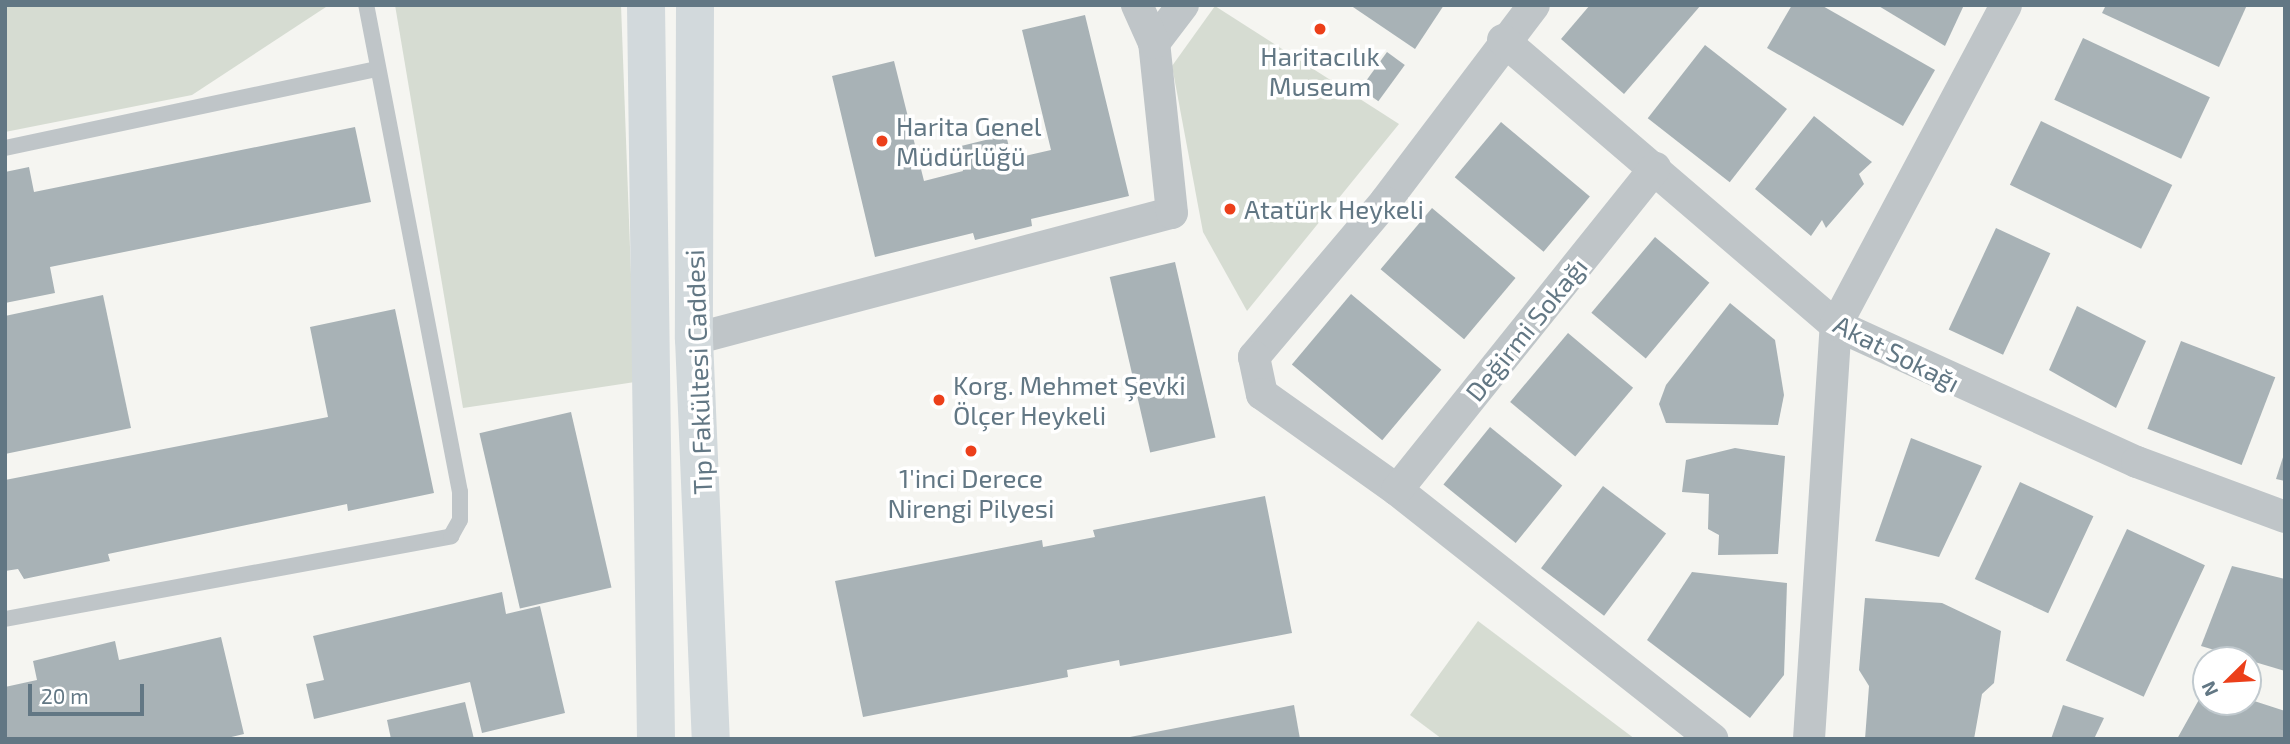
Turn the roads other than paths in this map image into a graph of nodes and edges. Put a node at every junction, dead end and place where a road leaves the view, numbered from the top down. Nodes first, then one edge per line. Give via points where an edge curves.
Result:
1 (366, 5) edge
2 (646, 5) edge
3 (695, 5) edge
4 (1138, 5) edge
5 (1183, 5) edge
6 (1534, 5) edge
7 (2006, 5) edge
8 (1503, 40) junction
9 (1154, 43) junction
10 (378, 69) junction
11 (5, 148) edge
12 (1655, 167) junction
13 (1836, 326) junction
14 (694, 339) junction
15 (1397, 490) junction
16 (2285, 517) edge
17 (5, 619) edge
18 (656, 739) edge
19 (711, 739) edge
20 (1712, 739) edge
21 (1809, 739) edge

1 - 10 lane
2 - 18 main road, Tıp Fakültesi Caddesi
3 - 14 main road, Tıp Fakültesi Caddesi
4 - 9 street
5 - 9 street
6 - 8 street
7 - 13 street
8 - 12 street, Akat Sokağı
8 - 15 street via 1385,202 1254,357 1262,394
9 - 14 street via 1171,213
10 - 11 lane
10 - 17 lane via 460,492 460,520 451,536
12 - 13 street, Akat Sokağı
12 - 15 street, Değirmi Sokağı
13 - 16 street, Akat Sokağı via 2137,462
13 - 21 street
14 - 19 main road, Tıp Fakültesi Caddesi
15 - 20 street

